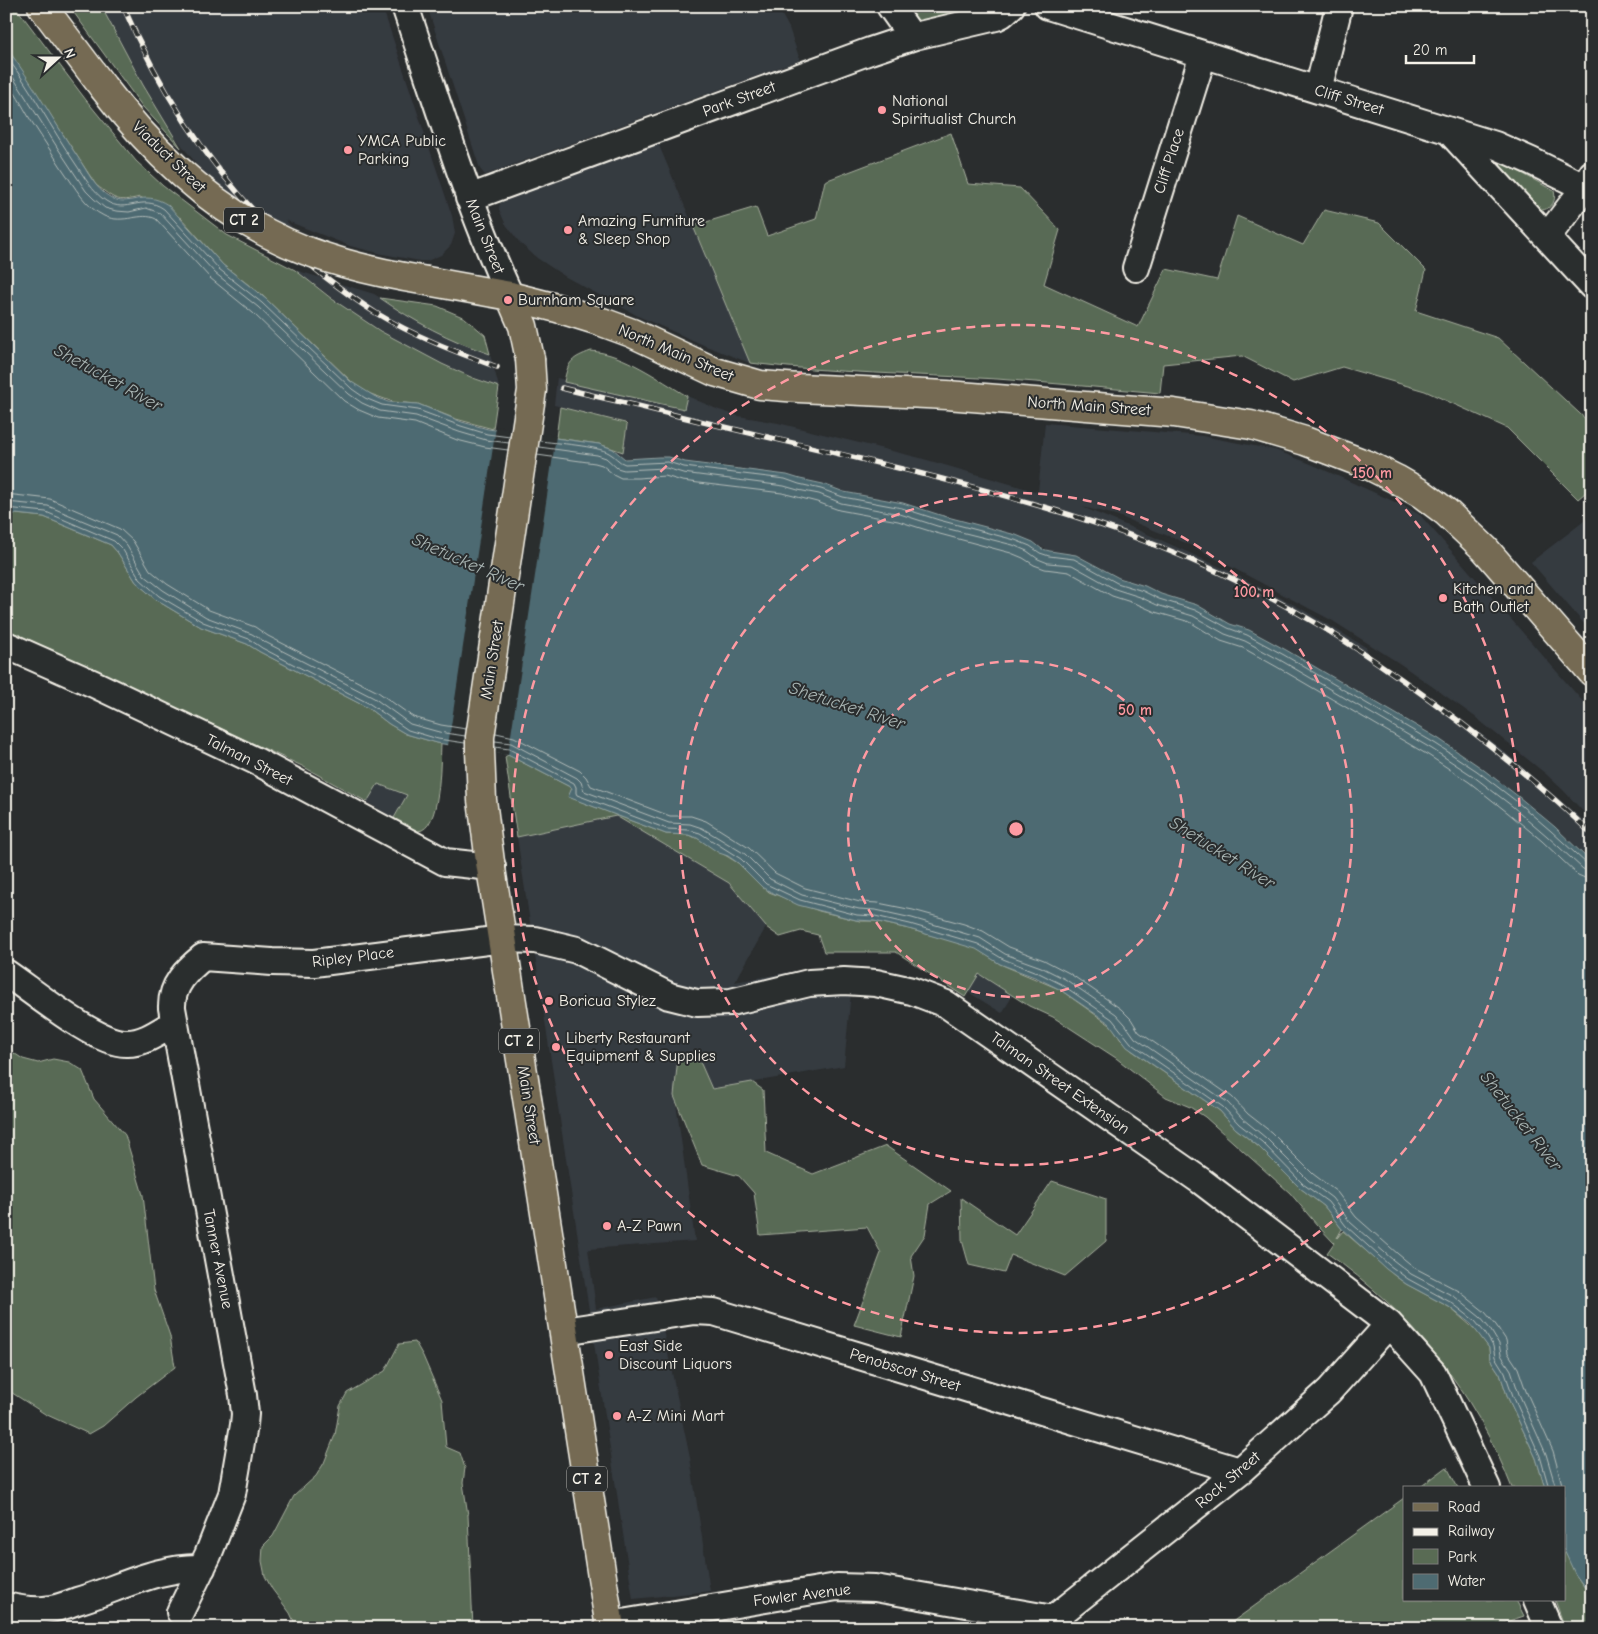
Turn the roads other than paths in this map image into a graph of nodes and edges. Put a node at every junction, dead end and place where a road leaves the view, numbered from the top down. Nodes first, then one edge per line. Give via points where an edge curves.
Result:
1 (42, 6) edge
2 (405, 6) edge
3 (890, 6) edge
4 (1011, 6) edge
5 (1048, 6) edge
6 (1339, 6) edge
7 (912, 37) junction
8 (1203, 54) junction
9 (1318, 90) junction
10 (1449, 131) junction
11 (1589, 184) edge
12 (469, 198) junction
13 (1547, 237) junction
14 (1136, 268) dead end
15 (1592, 286) edge
16 (510, 296) junction
17 (6, 645) edge
18 (1592, 672) edge
19 (492, 867) junction
20 (503, 939) junction
21 (203, 957) joint
22 (6, 973) edge
23 (174, 1023) junction
24 (1389, 1324) junction
25 (564, 1331) junction
26 (1240, 1472) junction
27 (1486, 1486) edge
28 (202, 1568) junction
29 (1538, 1602) edge
30 (6, 1606) edge
31 (180, 1612) dead end
32 (1053, 1619) joint
33 (610, 1627) edge
34 (1549, 1628) edge

1 - 16 main road, Viaduct Street / CT 2, bridge via 136,128 175,168 251,224 282,240 374,272
2 - 12 street, Main Street
3 - 7 street
4 - 7 street, Park Street via 996,17
5 - 8 street, Cliff Street
6 - 9 street
7 - 12 street, Park Street
8 - 9 street, Cliff Street
8 - 14 street, Cliff Place
9 - 10 street, Cliff Street
10 - 11 street via 1513,152
10 - 13 street, Cliff Street
11 - 13 street
12 - 16 street, Main Street
13 - 15 street, Cliff Street
16 - 18 main road, North Main Street via 602,322 715,372 760,385 946,395 1174,413 1244,424 1305,441 1396,479 1446,512 1485,549
16 - 19 main road, Main Street / CT 2, bridge via 523,326 532,390 482,727 482,800
17 - 19 street, Talman Street via 256,762 445,862
19 - 20 main road, Main Street / CT 2
20 - 21 street, Ripley Place via 314,962
20 - 24 street, Talman Street Extension via 535,940 577,950 669,996 697,1003 731,1002 809,983 844,981 912,991 946,1004 1201,1181
20 - 25 main road, Main Street / CT 2
21 - 23 street, Tanner Avenue via 177,984 172,1000
22 - 23 street via 78,1024 117,1043 133,1043 154,1036
23 - 28 street, Tanner Avenue via 245,1405 232,1494
24 - 26 street, Rock Street via 1329,1391
24 - 27 street, Talman Street Extension via 1433,1373
25 - 26 street, Penobscot Street via 694,1311 714,1312
25 - 33 main road, CT 2
26 - 32 street, Rock Street
28 - 30 street via 169,1570 47,1610
28 - 31 street, Tanner Avenue
29 - 34 street
32 - 33 street, Fowler Avenue via 875,1588 837,1587

